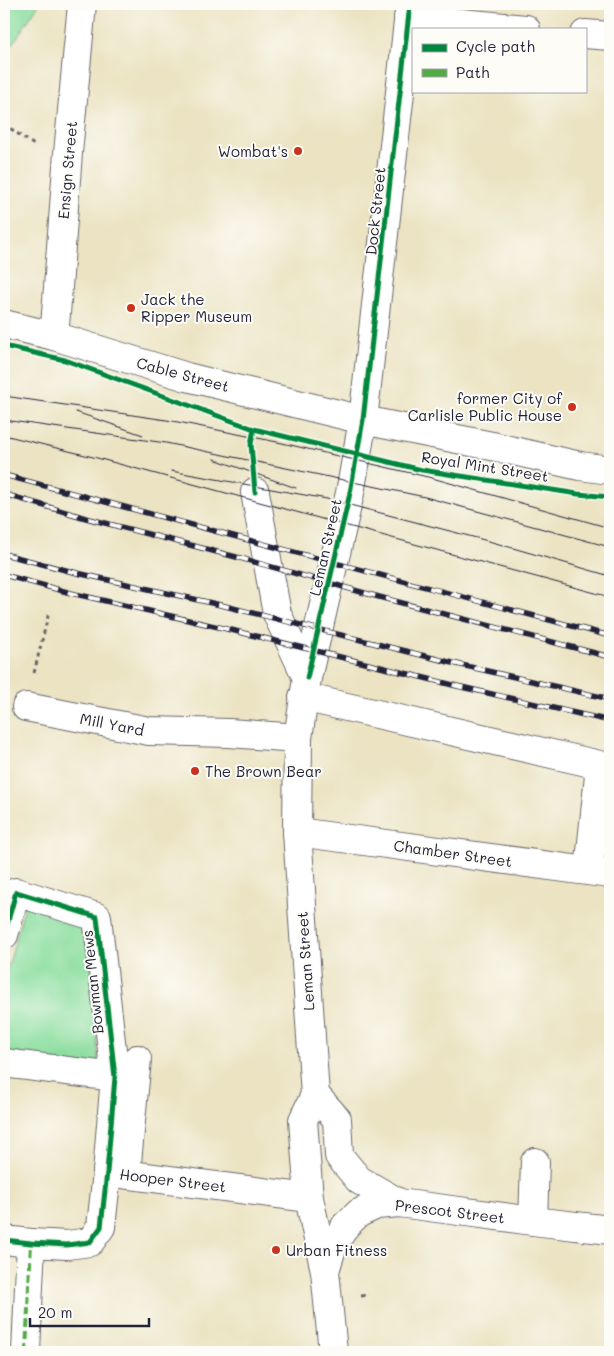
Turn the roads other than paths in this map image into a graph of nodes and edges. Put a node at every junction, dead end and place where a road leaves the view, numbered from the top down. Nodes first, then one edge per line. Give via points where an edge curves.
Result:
1 (82, 4) edge
2 (409, 11) edge
3 (520, 28) edge
4 (586, 34) edge
5 (610, 36) edge
6 (4, 324) edge
7 (54, 336) junction
8 (363, 420) junction
9 (610, 470) edge
10 (255, 492) dead end
11 (305, 687) junction
12 (26, 707) road end
13 (298, 738) junction
14 (297, 832) junction
15 (600, 872) edge
16 (4, 935) edge
17 (137, 1059) dead end
18 (4, 1063) edge
19 (115, 1077) junction
20 (315, 1095) junction
21 (535, 1162) dead end
22 (117, 1173) junction
23 (309, 1198) junction
24 (399, 1202) junction
25 (532, 1221) junction
26 (610, 1230) edge
27 (4, 1240) edge
28 (31, 1243) junction
29 (325, 1271) junction
30 (26, 1352) edge
31 (333, 1352) edge

1 - 7 main road, Ensign Street
2 - 3 main road
2 - 8 main road, Dock Street
4 - 5 main road
6 - 7 main road, Cable Street
7 - 8 main road, Cable Street via 187,377
8 - 9 main road, Royal Mint Street
8 - 11 main road, Leman Street via 350,493
10 - 11 main road via 278,614
11 - 13 main road, Leman Street
11 - 15 main road via 600,765
12 - 13 main road, Mill Yard via 149,731
13 - 14 main road, Leman Street
14 - 15 main road, Chamber Street
14 - 20 main road, Leman Street
16 - 19 main road, Bowman Mews via 16,892 97,917
17 - 22 main road
18 - 19 main road
19 - 22 main road, Bowman Mews
20 - 23 main road, Leman Street via 303,1120
20 - 24 main road via 337,1119 339,1156 359,1180
21 - 25 main road
22 - 23 main road, Hooper Street
22 - 28 main road, Hooper Street via 101,1227 90,1242 67,1245
23 - 29 main road, Leman Street
24 - 25 main road, Prescot Street
24 - 29 main road, Prescot Street via 360,1213 346,1225 333,1245
25 - 26 main road, Prescot Street
27 - 28 main road, Hooper Street
28 - 30 main road
29 - 31 main road, Leman Street

